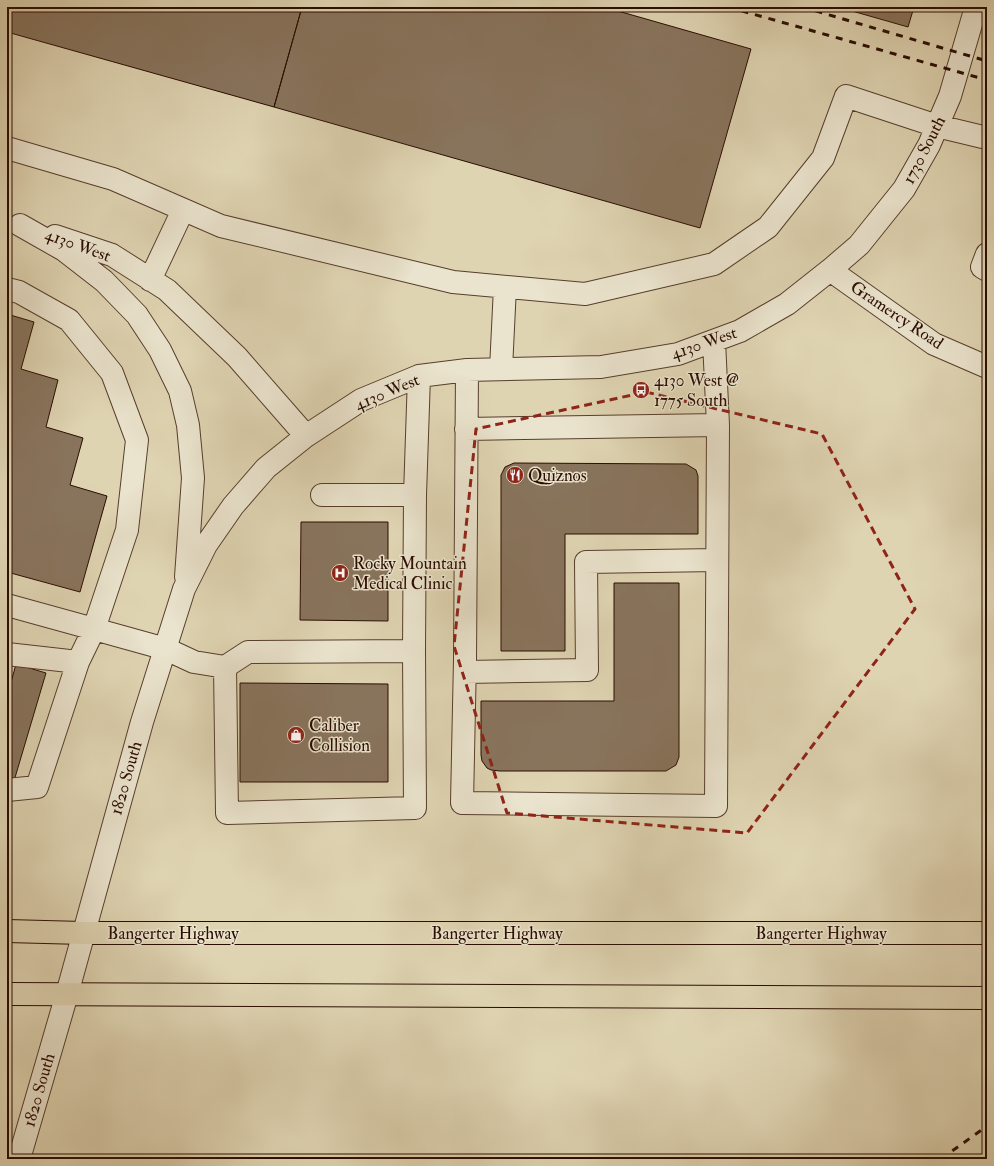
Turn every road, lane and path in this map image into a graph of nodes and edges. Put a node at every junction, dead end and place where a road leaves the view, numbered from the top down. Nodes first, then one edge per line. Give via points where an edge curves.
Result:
1 (976, 7) edge
2 (983, 7) edge
3 (987, 8) edge
4 (937, 126) junction
5 (987, 138) edge
6 (7, 148) edge
7 (183, 210) junction
8 (14, 223) edge
9 (987, 254) edge
10 (830, 270) junction
11 (987, 270) edge
12 (150, 280) junction
13 (505, 287) junction
14 (7, 289) edge
15 (714, 341) junction
16 (987, 367) edge
17 (501, 369) junction
18 (466, 370) junction
19 (419, 376) junction
20 (718, 425) junction
21 (466, 429) junction
22 (306, 436) junction
23 (322, 495) dead end
24 (415, 495) junction
25 (717, 560) junction
26 (184, 589) junction
27 (7, 605) edge
28 (94, 629) junction
29 (166, 649) junction
30 (414, 650) junction
31 (7, 654) edge
32 (78, 662) junction
33 (225, 667) junction
34 (465, 672) junction
35 (7, 790) edge
36 (7, 931) edge
37 (83, 933) junction
38 (987, 933) edge
39 (7, 994) edge
40 (66, 994) junction
41 (987, 998) edge
42 (19, 1159) edge

1 - 4 street, 1730 South via 950,96
2 - 3 street
4 - 5 street
4 - 10 street, 1730 South via 904,189 859,245
4 - 13 street via 846,96 823,158 768,227 714,264 585,294
6 - 7 street via 113,178
7 - 12 street
7 - 13 street via 221,226 438,279
8 - 12 street, 4130 West via 112,255
8 - 26 street via 64,250 104,281 137,315 160,350 180,392 188,425 193,478
9 - 11 street via 982,267
10 - 15 street, 4130 West via 787,304 740,331
10 - 16 street, Gramercy Road via 934,344
12 - 22 street, 4130 West via 167,290 237,357
13 - 17 street
14 - 28 street via 19,292 69,320 112,373 137,440 127,530
15 - 17 street, 4130 West via 678,354 601,368
15 - 20 street
17 - 18 street, 4130 West
18 - 19 street, 4130 West
18 - 21 street
19 - 22 street, 4130 West via 361,400
19 - 24 street
20 - 21 street
20 - 25 street
21 - 34 street
22 - 26 street, 1820 South via 266,468 233,506 206,546
23 - 24 street
24 - 30 street
25 - 34 street via 586,562 587,670
25 - 34 street via 716,806 462,804
26 - 29 street, 1820 South
27 - 28 street
28 - 29 street
28 - 32 street
29 - 33 street via 194,662
29 - 37 street, 1820 South via 142,722
30 - 33 street via 248,652
30 - 33 street via 415,808 227,813
31 - 32 street
32 - 35 street via 37,787
36 - 37 highway, Bangerter Highway
37 - 38 highway, Bangerter Highway
37 - 40 street, 1820 South
39 - 40 highway
40 - 41 highway
40 - 42 street, 1820 South

